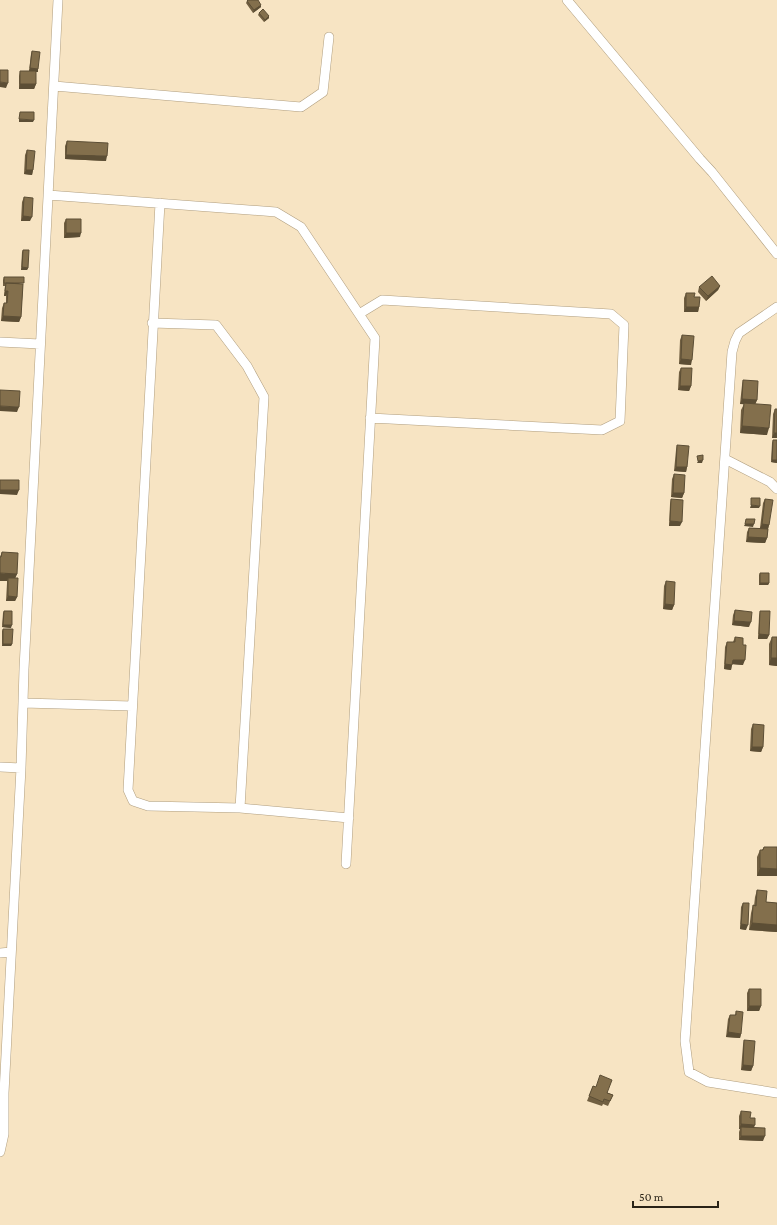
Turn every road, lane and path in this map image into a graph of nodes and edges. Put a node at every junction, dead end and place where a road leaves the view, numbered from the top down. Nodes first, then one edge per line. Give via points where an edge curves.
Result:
1 (58, 0) edge
2 (567, 0) edge
3 (329, 37) dead end
4 (54, 86) junction
5 (48, 195) junction
6 (160, 203) junction
7 (777, 254) edge
8 (777, 307) edge
9 (359, 314) junction
10 (152, 323) junction
11 (0, 342) edge
12 (40, 344) junction
13 (370, 418) junction
14 (725, 459) junction
15 (777, 489) edge
16 (23, 703) junction
17 (132, 706) junction
18 (0, 767) edge
19 (21, 768) junction
20 (240, 808) junction
21 (349, 818) junction
22 (346, 864) dead end
23 (11, 952) junction
24 (0, 953) edge
25 (2, 1093) edge
26 (777, 1093) edge
27 (0, 1152) edge

1 - 4 street
2 - 7 street via 712,172
3 - 4 street via 323,92 301,107
4 - 5 street
5 - 6 street
5 - 12 street
6 - 9 street via 276,212 301,227
6 - 10 street
8 - 14 street via 739,333 734,341
9 - 13 street via 375,338
9 - 13 street via 382,300 611,314 624,325 620,421 602,430
10 - 17 street
10 - 20 street via 216,325 247,366 264,396
11 - 12 street
12 - 16 street
13 - 21 street
14 - 15 street via 770,482
14 - 26 street via 685,1041 689,1072 708,1082
16 - 17 street
16 - 19 street
17 - 20 street via 128,790 133,801 148,806
18 - 19 street
19 - 23 street
20 - 21 street
21 - 22 street
23 - 24 street
23 - 25 street
25 - 27 street via 4,1134

